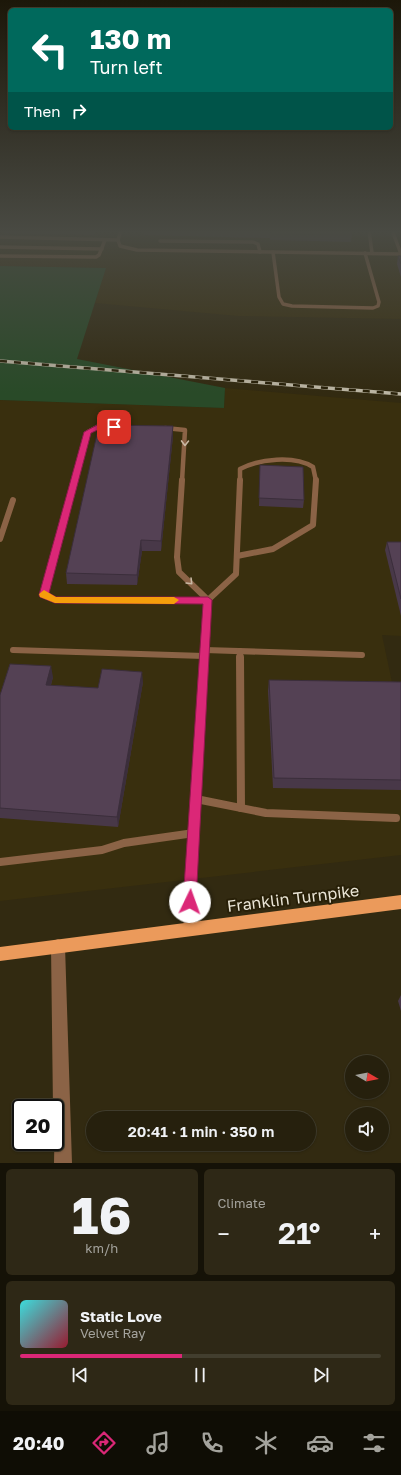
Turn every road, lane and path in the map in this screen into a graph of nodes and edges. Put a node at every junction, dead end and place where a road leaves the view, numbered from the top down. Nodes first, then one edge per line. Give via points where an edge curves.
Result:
1 (277, 284) edge
2 (374, 284) edge
3 (114, 427) edge
4 (161, 428) edge
5 (13, 500) dead end
6 (0, 539) edge
7 (237, 556) junction
8 (208, 600) junction
9 (13, 650) dead end
10 (240, 651) junction
11 (205, 653) junction
12 (362, 655) dead end
13 (196, 799) junction
14 (241, 808) junction
15 (396, 818) dead end
16 (194, 833) junction
17 (0, 862) edge
18 (401, 902) edge
19 (188, 930) junction
20 (58, 946) junction
21 (0, 954) edge
22 (63, 1163) edge

1 - 2 lane via 279,298 283,304 373,308 378,306 379,302
3 - 8 lane via 99,426 88,432 44,595 55,600
4 -> 8 lane via 185,430 177,557 179,572
5 - 6 lane
7 - 7 lane via 240,469 252,463 271,460 304,462 313,467 317,476 313,525 273,549
7 - 8 lane via 236,574
8 - 11 lane
9 - 11 lane
10 - 11 lane
10 - 12 lane
10 - 14 lane
11 - 13 lane
13 - 14 lane
13 - 16 lane
14 - 15 lane via 266,813
16 - 17 lane via 124,843 102,850
16 - 19 lane
18 - 19 main road, Franklin Turnpike
19 - 20 main road, Franklin Turnpike
20 - 21 main road, Franklin Turnpike
20 - 22 street

